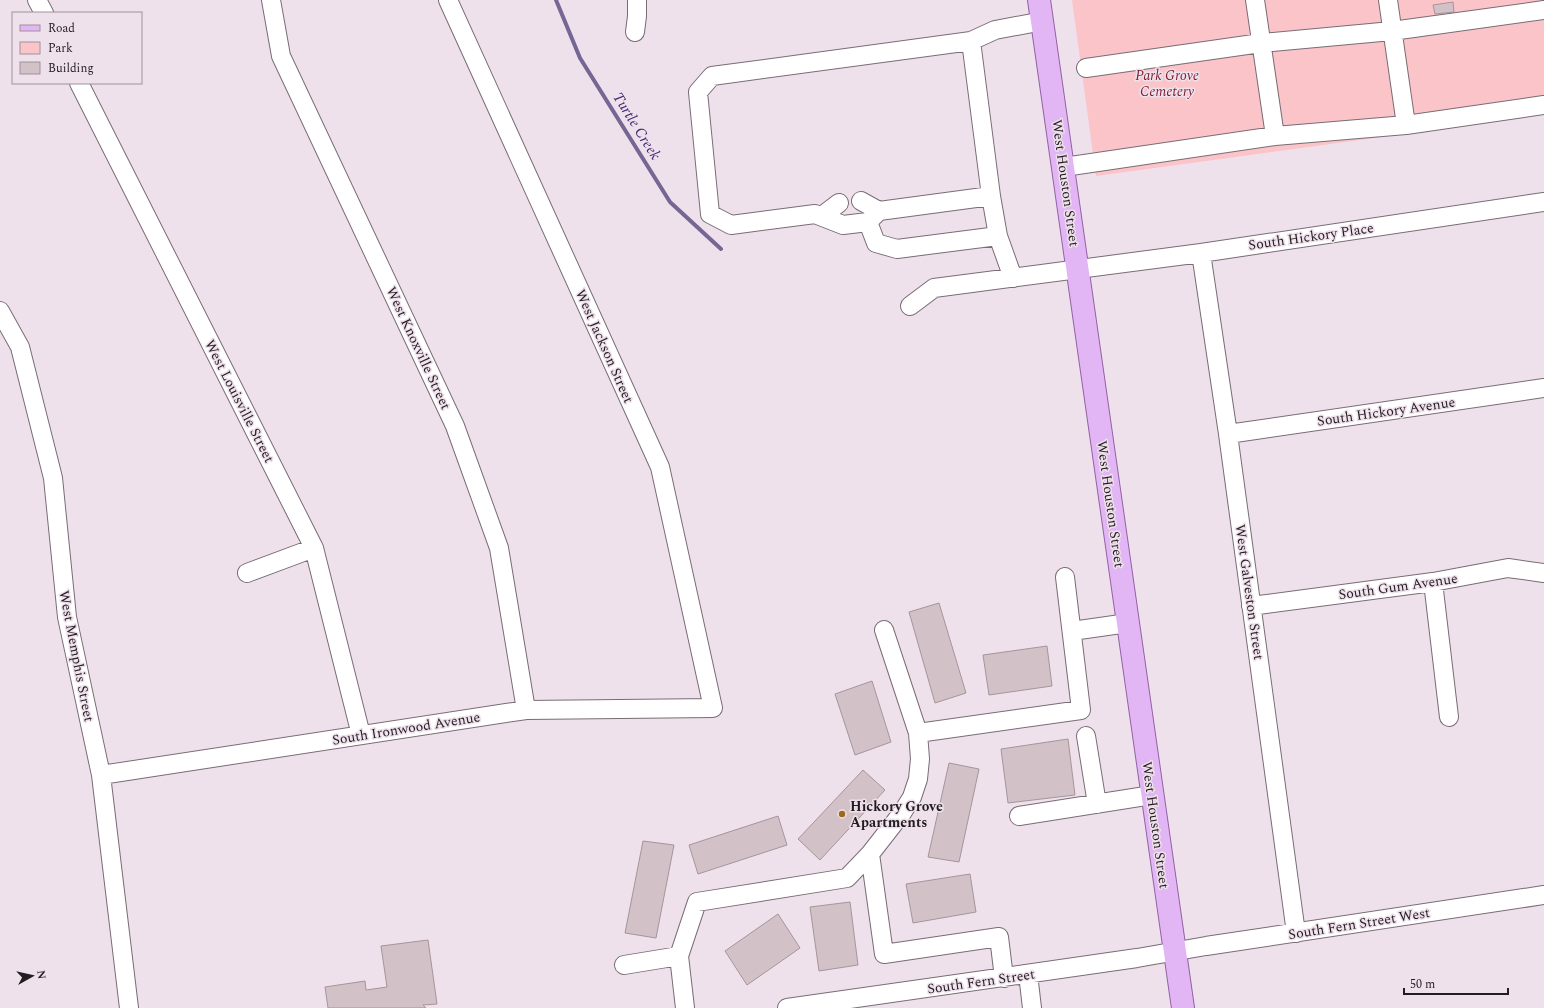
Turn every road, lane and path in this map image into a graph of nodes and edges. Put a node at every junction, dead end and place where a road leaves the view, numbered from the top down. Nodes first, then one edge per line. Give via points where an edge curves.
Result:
1 (37, 0) edge
2 (271, 0) edge
3 (448, 0) edge
4 (637, 0) edge
5 (1255, 0) edge
6 (1388, 0) edge
7 (1041, 10) edge
8 (1544, 10) edge
9 (43, 12) edge
10 (635, 32) dead end
11 (1392, 32) junction
12 (971, 41) junction
13 (1261, 43) junction
14 (1086, 68) dead end
15 (80, 84) edge
16 (1544, 106) edge
17 (1406, 125) junction
18 (1275, 136) junction
19 (1064, 167) junction
20 (991, 196) junction
21 (861, 201) dead end
22 (1544, 202) edge
23 (839, 204) dead end
24 (822, 216) junction
25 (874, 216) junction
26 (998, 236) junction
27 (1201, 253) junction
28 (1078, 269) junction
29 (1012, 278) junction
30 (910, 306) dead end
31 (0, 311) edge
32 (1544, 388) edge
33 (1228, 434) junction
34 (314, 548) junction
35 (247, 573) dead end
36 (1544, 573) edge
37 (1065, 578) dead end
38 (1433, 582) junction
39 (1251, 606) junction
40 (1128, 623) junction
41 (884, 630) dead end
42 (1072, 631) junction
43 (713, 708) joint
44 (526, 710) junction
45 (1449, 717) dead end
46 (918, 733) junction
47 (361, 735) junction
48 (1086, 736) dead end
49 (101, 775) junction
50 (1152, 795) junction
51 (1097, 804) junction
52 (1019, 816) dead end
53 (870, 854) junction
54 (1544, 895) edge
55 (1296, 933) junction
56 (1174, 952) junction
57 (679, 956) junction
58 (624, 965) dead end
59 (1028, 974) junction
60 (1004, 978) junction
61 (896, 1000) edge
62 (130, 1008) edge
63 (685, 1008) edge
64 (788, 1008) edge
65 (1032, 1008) edge
66 (1183, 1008) edge

1 - 9 street
2 - 44 street, West Knoxville Street via 281,56 455,426 499,548
3 - 43 street, West Jackson Street via 660,467
4 - 10 street
5 - 13 street
6 - 11 street
7 - 12 street
7 - 19 main road, West Houston Street
8 - 11 street
11 - 13 street
11 - 17 street
12 - 20 street
12 - 24 street via 712,76 707,81 698,92 710,214 731,225 815,214
13 - 14 street
13 - 18 street
15 - 34 street, West Louisville Street
16 - 17 street
17 - 18 street
18 - 19 street
19 - 28 main road, West Houston Street
20 - 25 street
20 - 26 street
21 - 25 street
22 - 27 street, South Hickory Place
23 - 24 street
24 - 25 street via 843,225
25 - 26 street via 876,243 896,249
26 - 29 street
27 - 28 street, South Hickory Place
27 - 33 street, West Galveston Street
28 - 29 street, South Hickory Place
28 - 40 main road, West Houston Street
29 - 30 street, South Hickory Place via 934,288
31 - 49 street, West Memphis Street via 20,347 53,478 67,617
32 - 33 street, South Hickory Avenue
33 - 39 street, West Galveston Street
34 - 35 street
34 - 47 street, West Louisville Street
36 - 38 street, South Gum Avenue via 1508,568
37 - 42 street
38 - 39 street, South Gum Avenue
38 - 45 street
39 - 55 street, West Galveston Street
40 - 42 street
40 - 50 main road, West Houston Street
41 - 46 street
42 - 46 street via 1081,710
43 - 44 street, South Ironwood Avenue
44 - 47 street, South Ironwood Avenue
46 - 53 street via 920,759 918,779 912,797
47 - 49 street, South Ironwood Avenue
48 - 51 street
49 - 62 street, West Memphis Street
50 - 51 street
50 - 56 main road, West Houston Street
51 - 52 street
53 - 57 street via 847,878 697,902
53 - 60 street via 884,954 999,937
54 - 55 street, South Fern Street West
55 - 56 street, South Fern Street West
56 - 59 street, South Fern Street
56 - 66 main road, West Houston Street
57 - 58 street
57 - 63 street
59 - 60 street, South Fern Street
59 - 65 street
60 - 61 street, South Fern Street
61 - 64 street, South Fern Street

